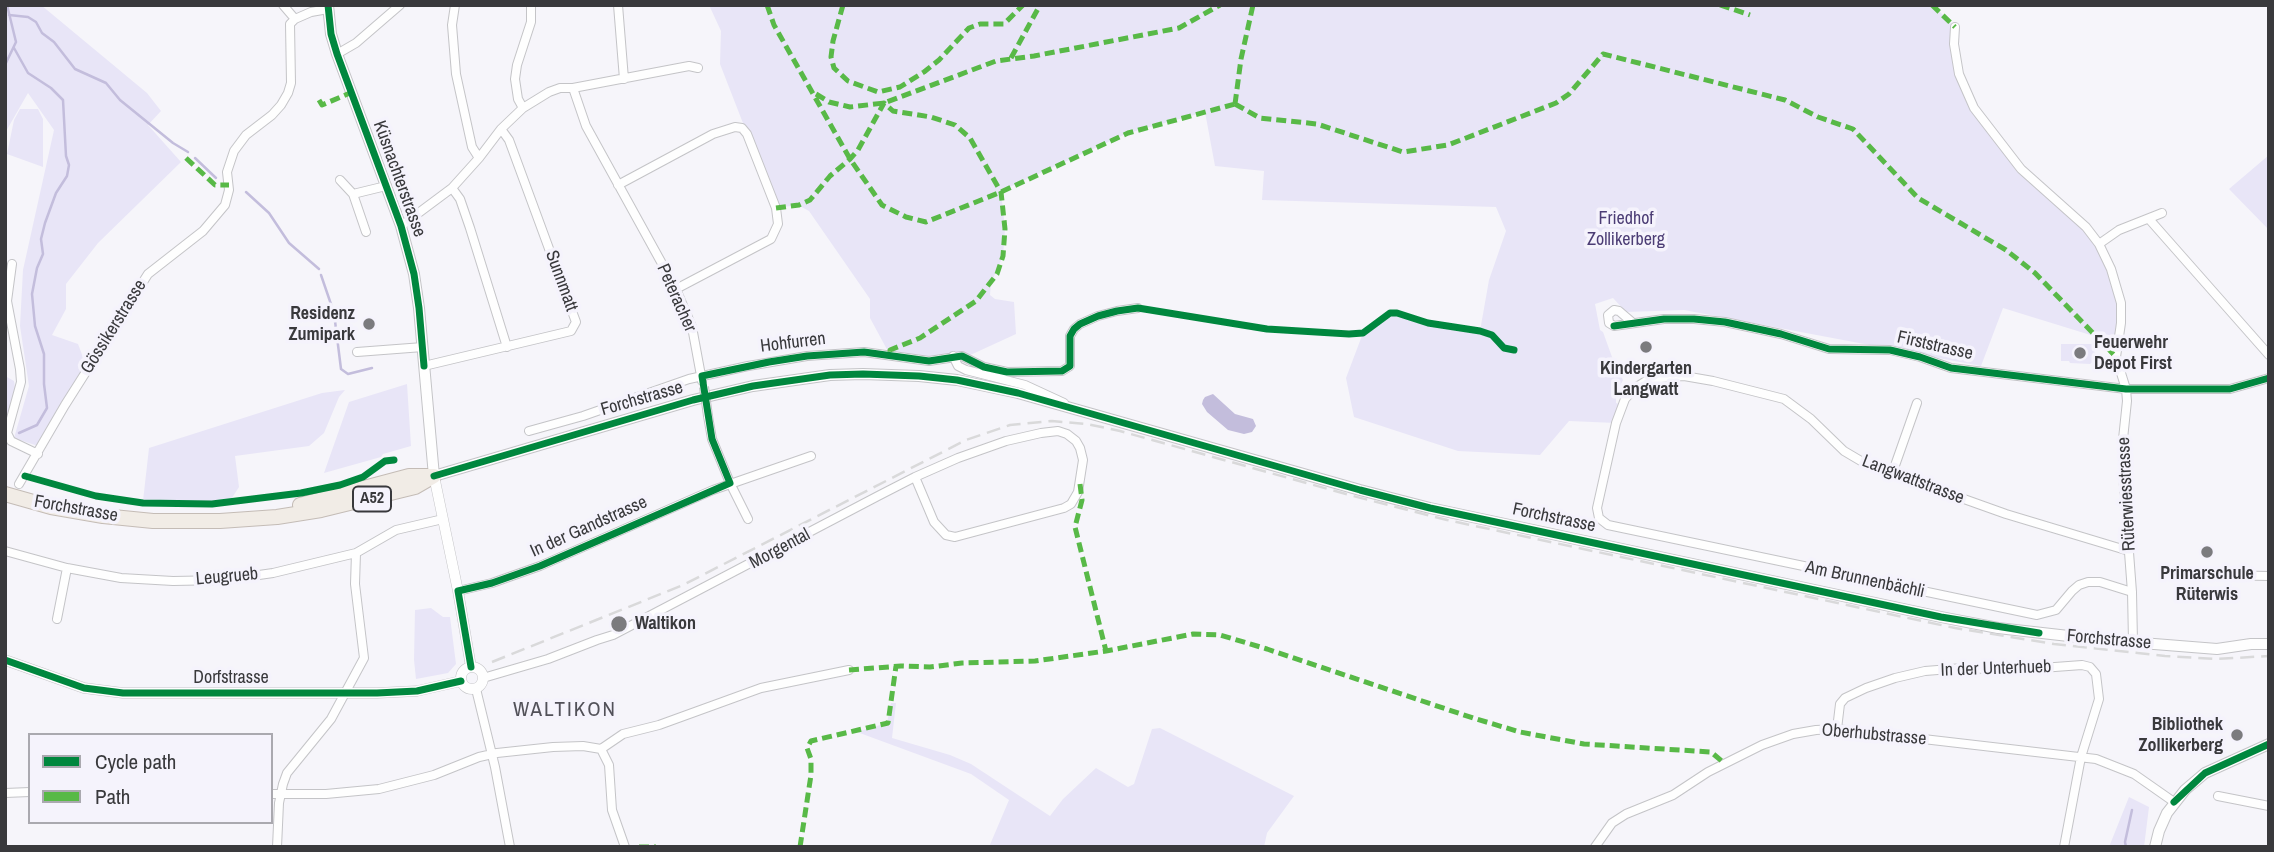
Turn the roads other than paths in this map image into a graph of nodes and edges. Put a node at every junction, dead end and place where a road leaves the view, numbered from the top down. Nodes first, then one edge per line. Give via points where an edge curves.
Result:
1 (283, 5) edge
2 (400, 5) edge
3 (454, 5) edge
4 (531, 5) edge
5 (618, 5) edge
6 (328, 7) edge
7 (295, 19) junction
8 (1955, 27) dead end
9 (337, 54) junction
10 (698, 68) dead end
11 (624, 79) junction
12 (573, 88) junction
13 (523, 108) junction
14 (501, 129) junction
15 (480, 158) junction
16 (340, 180) dead end
17 (386, 186) junction
18 (618, 186) junction
19 (452, 188) junction
20 (353, 194) junction
21 (2162, 213) dead end
22 (2149, 219) junction
23 (401, 226) junction
24 (366, 232) dead end
25 (2099, 244) junction
26 (12, 264) dead end
27 (676, 289) junction
28 (1138, 308) dead end
29 (1633, 323) dead end
30 (423, 347) junction
31 (507, 347) junction
32 (357, 352) dead end
33 (2269, 355) edge
34 (953, 356) junction
35 (424, 366) junction
36 (702, 376) junction
37 (2269, 378) edge
38 (2126, 390) junction
39 (1917, 403) dead end
40 (1069, 407) junction
41 (529, 432) dead end
42 (38, 454) junction
43 (811, 456) dead end
44 (1892, 474) junction
45 (435, 476) junction
46 (915, 477) junction
47 (730, 483) junction
48 (12, 486) edge
49 (5, 494) edge
50 (1597, 508) joint
51 (443, 519) junction
52 (748, 519) dead end
53 (5, 551) edge
54 (2129, 551) junction
55 (356, 553) junction
56 (67, 568) junction
57 (2217, 575) dead end
58 (2269, 576) edge
59 (458, 591) junction
60 (2132, 592) junction
61 (57, 619) dead end
62 (2269, 637) edge
63 (2133, 642) junction
64 (2251, 644) junction
65 (2269, 644) edge
66 (5, 660) edge
67 (471, 667) junction
68 (849, 670) dead end
69 (483, 678) junction
70 (461, 681) junction
71 (476, 689) junction
72 (344, 693) junction
73 (1837, 729) junction
74 (2269, 744) edge
75 (601, 749) junction
76 (492, 754) junction
77 (2081, 757) junction
78 (28, 792) edge
79 (5, 793) edge
80 (276, 794) edge
81 (2218, 796) dead end
82 (2174, 802) junction
83 (2269, 806) edge
84 (277, 847) edge
85 (510, 847) edge
86 (625, 847) edge
87 (1595, 847) edge
88 (2064, 847) edge
89 (2155, 847) edge

1 - 7 street
2 - 9 street
3 - 15 street via 456,74 472,147
4 - 13 street via 531,22 515,79
5 - 11 street
6 - 7 street
6 - 9 main road, Küsnachterstrasse
7 - 42 street, Gössikerstrasse via 289,30 290,87 281,105 234,151 225,205 203,231 148,274
8 - 25 street, Rüterwiesstrasse via 1959,74 1974,108 2021,169
9 - 17 main road, Küsnachterstrasse
10 - 11 street
11 - 12 street
12 - 13 street via 549,92
12 - 18 street, Peteracher via 586,126
13 - 14 street
14 - 15 street
14 - 31 street, Sunnmatt via 576,322 571,331
15 - 19 street
16 - 20 street
17 - 20 street
17 - 23 main road, Küsnachterstrasse
18 - 27 street, Peteracher
18 - 27 street via 713,134 735,127 747,134 778,224 771,239
19 - 23 street
19 - 31 street via 467,219
20 - 24 street
21 - 22 street
22 - 25 street via 2119,230
22 - 33 street
23 - 30 main road, Küsnachterstrasse via 414,274
25 - 38 street, Rüterwiesstrasse via 2121,303 2116,358
26 - 42 street via 7,301 21,383 7,433 11,441
27 - 36 street, Peteracher via 692,327
28 - 34 street via 1098,316 1074,329 1070,366 1062,372 1007,372
29 - 38 street, Firststrasse via 1725,322 1829,349 1891,350 1951,368
30 - 32 street
30 - 35 main road, Küsnachterstrasse
31 - 35 street, Sunnmatt
34 - 36 street, Hohfurren via 929,361 863,352 807,356
34 - 40 street, Forchstrasse via 966,370 1025,385
35 - 45 main road, Küsnachterstrasse
36 - 41 street, Hohfurren
36 - 47 street, Peteracher, bridge via 712,439
37 - 38 street, Firststrasse via 2230,389
38 - 54 street, Rüterwiesstrasse via 2123,473
39 - 44 street
40 - 45 main road, Forchstrasse via 993,387 919,376 808,377 727,391
40 - 63 main road, Forchstrasse via 1430,508 1941,617
42 - 48 street, Gössikerstrasse
43 - 47 street, In der Gandstrasse
44 - 50 street, Langwattstrasse via 1844,451 1784,399 1713,380 1660,377 1639,385 1622,405
44 - 54 street, Langwattstrasse
45 - 48 highway, Forchstrasse / A52 via 409,476 285,508 197,515 102,510 52,501
45 - 49 highway, Forchstrasse / A52 via 415,487 321,510 220,521 103,516
45 - 51 street
46 - 46 street, Morgental via 939,529 955,537 1071,504 1079,492 1083,460 1076,441 1058,431 1006,441
46 - 69 street, Morgental via 613,635
47 - 52 street, Peteracher
47 - 59 street, In der Gandstrasse via 540,566
50 - 60 street, Am Brunnenbächli via 1599,518 1608,525 2037,615 2056,610 2079,585 2088,582
51 - 55 street, Leugrueb via 396,530
51 - 59 street
53 - 56 street, Leugrueb
54 - 60 street, Rüterwiesstrasse
55 - 56 street, Leugrueb via 224,580 134,579
55 - 72 street via 364,658
56 - 61 street
57 - 58 street
59 - 67 street
60 - 63 street, Rüterwiesstrasse
62 - 64 main road, Forchstrasse
63 - 64 main road, Forchstrasse via 2217,649
64 - 65 main road, Forchstrasse
66 - 72 street, Dorfstrasse via 84,688 123,693
67 - 69 street via 481,671
67 - 70 street via 462,673
68 - 75 street via 761,688 623,734
69 - 71 street
70 - 71 street via 468,689
70 - 72 street, Dorfstrasse via 417,691
71 - 76 street
72 - 80 street via 331,719 294,763
73 - 77 street, Oberhubstrasse
73 - 77 street, In der Unterhueb via 1845,698 1895,678 1963,668 2082,665 2096,674 2099,699
73 - 87 street, Oberhubstrasse via 1793,734 1762,745 1673,795 1626,814
74 - 82 main road via 2205,774
75 - 76 street via 553,747
75 - 86 street via 609,765 612,810
76 - 80 street via 379,789
76 - 85 street
77 - 82 street, Oberhubstrasse via 2134,774
77 - 88 street
78 - 79 street
80 - 84 street
81 - 83 street
82 - 89 main road

